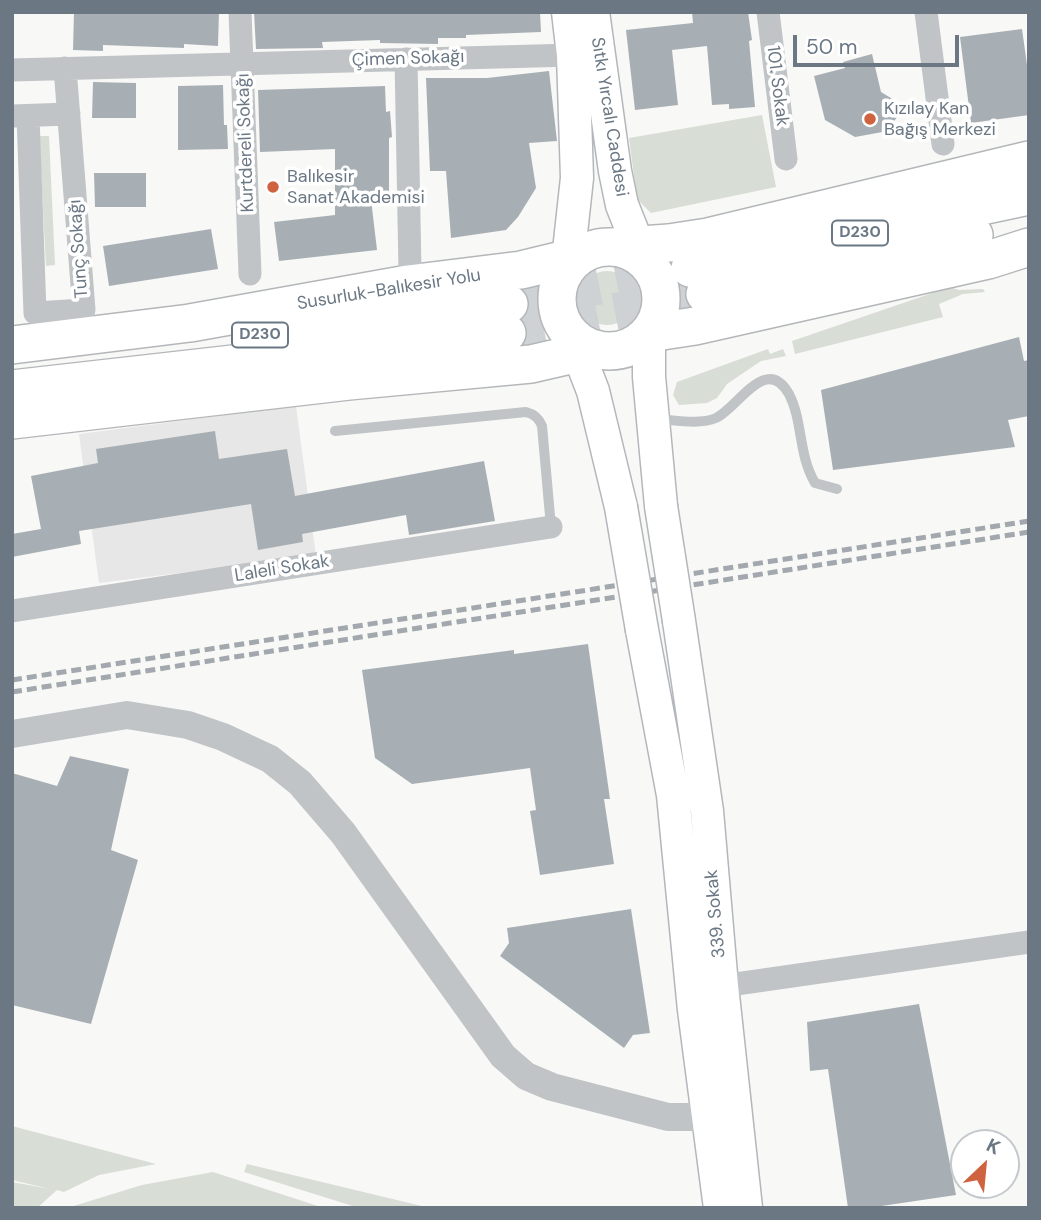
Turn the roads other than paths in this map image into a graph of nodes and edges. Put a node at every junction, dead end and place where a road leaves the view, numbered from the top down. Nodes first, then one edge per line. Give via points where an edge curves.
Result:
1 (240, 12) edge
2 (568, 12) edge
3 (593, 12) edge
4 (768, 12) edge
5 (926, 12) edge
6 (573, 55) junction
7 (407, 59) junction
8 (243, 64) junction
9 (65, 68) junction
10 (12, 70) edge
11 (69, 114) junction
12 (20, 116) edge
13 (943, 144) dead end
14 (786, 159) dead end
15 (1029, 160) edge
16 (1029, 196) edge
17 (1029, 223) edge
18 (1029, 247) edge
19 (601, 256) junction
20 (410, 271) dead end
21 (250, 274) dead end
22 (649, 333) junction
23 (12, 345) edge
24 (582, 345) junction
25 (12, 370) edge
26 (12, 389) edge
27 (654, 418) junction
28 (12, 420) edge
29 (335, 431) dead end
30 (837, 489) dead end
31 (551, 527) joint
32 (12, 611) edge
33 (12, 734) edge
34 (1029, 942) edge
35 (722, 986) junction
36 (709, 1117) junction
37 (720, 1208) edge
38 (746, 1208) edge

1 - 8 street, Kurtdereli Sokağı
2 - 6 main road, Sıtkı Yırcalı Caddesi
3 - 19 main road, Sıtkı Yırcalı Caddesi via 622,205
4 - 14 street, 101. Sokak
5 - 13 street
6 - 7 street, Çimen Sokağı
6 - 19 main road, Sıtkı Yırcalı Caddesi via 577,177
7 - 8 street, Çimen Sokağı
7 - 20 street
8 - 9 street
8 - 21 street, Kurtdereli Sokağı
9 - 10 street
9 - 11 street, Tunç Sokağı
11 - 12 street
11 - 12 street, Tunç Sokağı via 84,310 35,313
15 - 19 highway, Susurluk-Balıkesir Yolu via 708,237
16 - 17 highway, D230 via 698,281
18 - 22 highway via 988,260
19 - 22 highway via 654,273 661,304
19 - 23 highway, Susurluk-Balıkesir Yolu via 190,323
19 - 24 highway via 559,285 562,319
22 - 24 highway via 625,349
22 - 27 main road, 339. Sokak
24 - 28 highway via 531,363
24 - 36 main road, 339. Sokak, bridge via 621,507 673,795
25 - 26 highway, Susurluk-Balıkesir Yolu / D230 via 289,331 508,319
27 - 30 lane via 715,418 760,380 771,379 789,394 804,460 815,483
27 - 35 main road, 339. Sokak, bridge via 661,506 708,811
29 - 31 lane via 531,413 542,426
31 - 32 street, Laleli Sokak
33 - 36 street via 127,715 188,725 270,759 300,783 342,834 503,1056 526,1076 668,1117
34 - 35 street
35 - 38 main road, 339. Sokak
36 - 37 main road, 339. Sokak

